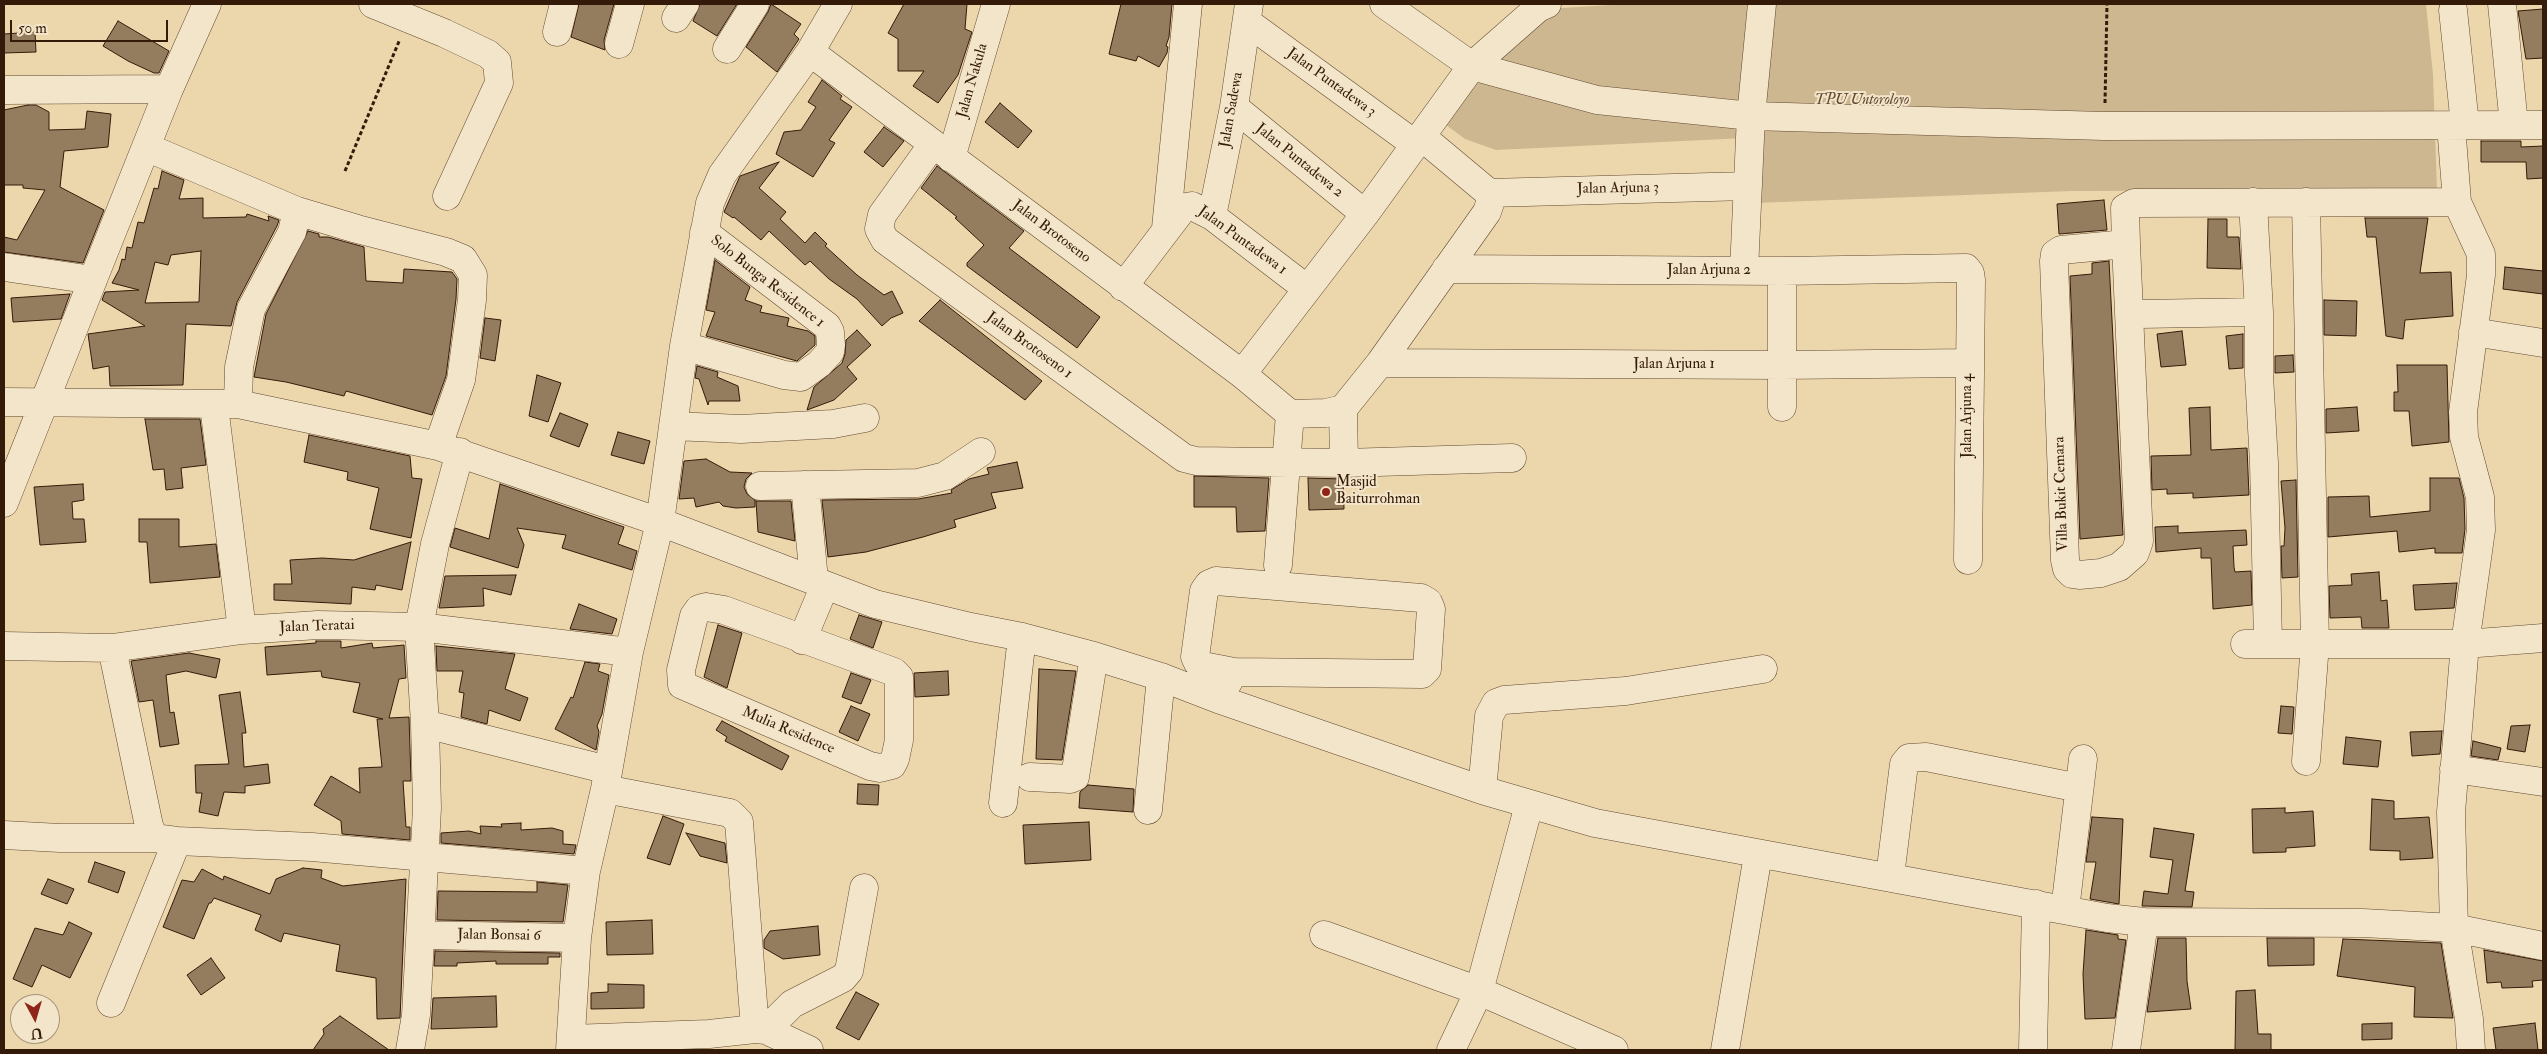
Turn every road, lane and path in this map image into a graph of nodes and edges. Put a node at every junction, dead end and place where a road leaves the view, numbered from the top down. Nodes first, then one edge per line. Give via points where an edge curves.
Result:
1 (207, 4) edge
2 (374, 4) edge
3 (564, 4) edge
4 (630, 4) edge
5 (755, 4) edge
6 (838, 4) edge
7 (996, 4) edge
8 (1188, 4) edge
9 (1384, 4) edge
10 (1547, 4) edge
11 (1762, 4) edge
12 (2107, 4) edge
13 (2502, 4) edge
14 (2453, 10) dead end
15 (1248, 13) edge
16 (408, 18) junction
17 (557, 32) dead end
18 (619, 44) dead end
19 (727, 49) dead end
20 (810, 52) junction
21 (1472, 66) junction
22 (169, 89) junction
23 (4, 90) edge
24 (1234, 107) junction
25 (1752, 116) junction
26 (2458, 125) junction
27 (2514, 125) junction
28 (2543, 125) edge
29 (2104, 126) junction
30 (1419, 141) junction
31 (146, 147) junction
32 (942, 151) junction
33 (344, 171) dead end
34 (1748, 186) junction
35 (1488, 192) junction
36 (447, 196) dead end
37 (2253, 202) junction
38 (2306, 202) junction
39 (2457, 202) junction
40 (297, 211) junction
41 (1365, 214) junction
42 (1212, 216) junction
43 (1166, 228) junction
44 (704, 232) junction
45 (2126, 244) junction
46 (4, 267) edge
47 (1446, 269) junction
48 (1744, 271) junction
49 (1782, 271) junction
50 (1970, 273) joint
51 (93, 280) junction
52 (1123, 287) junction
53 (1306, 288) junction
54 (2259, 312) junction
55 (2140, 314) dead end
56 (2474, 332) junction
57 (2543, 343) edge
58 (684, 346) junction
59 (1380, 363) junction
60 (1969, 363) junction
61 (1782, 365) junction
62 (1242, 374) junction
63 (4, 402) edge
64 (45, 403) junction
65 (226, 405) junction
66 (1782, 407) dead end
67 (1343, 409) junction
68 (1290, 414) junction
69 (864, 418) dead end
70 (673, 426) junction
71 (449, 449) junction
72 (980, 452) dead end
73 (1512, 458) dead end
74 (1286, 463) junction
75 (1344, 463) junction
76 (805, 485) junction
77 (760, 486) dead end
78 (4, 503) edge
79 (660, 522) junction
80 (1968, 560) dead end
81 (1278, 564) dead end
82 (819, 582) junction
83 (419, 626) junction
84 (242, 630) junction
85 (1022, 637) junction
86 (2543, 638) edge
87 (802, 640) junction
88 (2315, 644) junction
89 (2465, 644) junction
90 (4, 646) edge
91 (112, 648) junction
92 (629, 652) junction
93 (1094, 656) junction
94 (1763, 668) dead end
95 (1234, 672) junction
96 (1161, 677) junction
97 (1218, 699) junction
98 (425, 724) junction
99 (2083, 759) dead end
100 (2306, 761) dead end
101 (2454, 769) junction
102 (1030, 777) dead end
103 (606, 780) junction
104 (2543, 782) edge
105 (2079, 788) junction
106 (1482, 790) junction
107 (1004, 803) dead end
108 (1529, 805) junction
109 (1148, 810) dead end
110 (4, 835) edge
111 (166, 839) junction
112 (1758, 854) junction
113 (426, 858) junction
114 (586, 871) junction
115 (1890, 876) junction
116 (864, 888) dead end
117 (2036, 904) junction
118 (2065, 910) junction
119 (2144, 922) junction
120 (2454, 928) junction
121 (421, 935) junction
122 (1324, 936) dead end
123 (577, 938) junction
124 (2543, 946) edge
125 (1478, 991) junction
126 (111, 1003) dead end
127 (760, 1029) junction
128 (571, 1045) edge
129 (410, 1050) edge
130 (809, 1050) edge
131 (1451, 1050) edge
132 (1614, 1050) edge
133 (1725, 1050) edge
134 (2033, 1050) edge
135 (2126, 1050) edge
136 (2471, 1050) edge

1 - 22 street
2 - 16 street
3 - 17 street
4 - 18 street
5 - 19 street
6 - 20 street
7 - 32 street, Jalan Nakula
8 - 43 street
9 - 21 street
10 - 21 street via 1538,8
11 - 25 street
12 - 29 path
13 - 27 street
14 - 26 street
15 - 24 street, Jalan Sadewa
15 - 30 street, Jalan Puntadewa 3
16 - 33 path
16 - 36 street via 488,54 497,62 499,70 499,84
20 - 32 street, Jalan Brotoseno
20 - 44 street via 722,175 710,203
21 - 25 street via 1598,100
21 - 30 street
22 - 23 street
22 - 31 street
24 - 41 street, Jalan Puntadewa 2
24 - 42 street, Jalan Sadewa
25 - 29 street
25 - 34 street
26 - 27 street
26 - 29 street
26 - 39 street
27 - 28 street
30 - 35 street, Jalan Puntadewa 3
30 - 41 street
31 - 40 street
31 - 51 street
32 - 52 street, Jalan Brotoseno
32 - 74 street, Jalan Brotoseno 1 via 882,215 879,229 885,240 1184,458
34 - 35 street, Jalan Arjuna 3
34 - 48 street
35 - 47 street via 1490,202 1483,221
37 - 38 street
37 - 45 street, Villa Bukit Cemara via 2129,205 2124,215
37 - 54 street
38 - 39 street
38 - 88 street
39 - 56 street via 2481,254 2482,275
40 - 65 street via 292,232 251,309 239,366
40 - 71 street via 446,252 463,259 472,270 472,300
41 - 53 street
42 - 43 street, Jalan Puntadewa 1 via 1198,207 1186,206
42 - 53 street, Jalan Puntadewa 1
43 - 52 street, Jalan Puntadewa 1
44 - 58 street
44 - 58 street, Solo Bunga Residence 1 via 827,326 830,352 807,375 794,377
45 - 45 street, Villa Bukit Cemara via 2061,250 2054,258 2065,560 2072,574 2101,573 2119,567 2135,553 2139,541
46 - 51 street
47 - 48 street, Jalan Arjuna 2
47 - 59 street
48 - 49 street, Jalan Arjuna 2
49 - 50 street, Jalan Arjuna 2 via 1958,267 1966,268
49 - 61 street
50 - 60 street, Jalan Arjuna 4
51 - 64 street
52 - 62 street, Jalan Brotoseno
53 - 62 street
54 - 55 street
54 - 88 street via 2264,463 2257,644
56 - 57 street
56 - 89 street via 2463,412 2464,437 2480,497 2481,530
58 - 70 street
59 - 61 street, Jalan Arjuna 1
59 - 67 street
60 - 61 street, Jalan Arjuna 1
60 - 80 street, Jalan Arjuna 4
61 - 66 street
62 - 68 street, Jalan Brotoseno
63 - 64 street
64 - 65 street
64 - 78 street
65 - 71 street
65 - 84 street
67 - 68 street
67 - 75 street
68 - 74 street
69 - 70 street via 834,424 741,429
70 - 79 street
71 - 79 street
71 - 83 street
72 - 76 street via 945,476 918,483
73 - 75 street, Jalan Brotoseno 1
74 - 75 street, Jalan Brotoseno 1
74 - 81 street
76 - 77 street
76 - 82 street
79 - 82 street
79 - 92 street
82 - 85 street via 875,604
82 - 87 street
83 - 84 street, Jalan Teratai via 318,625
83 - 92 street, Jalan Teratai
83 - 98 street
84 - 91 street, Jalan Teratai
85 - 93 street
85 - 107 street
86 - 89 street
87 - 87 street, Mulia Residence via 724,610 699,609 694,616 681,670 682,685 870,766 892,765 899,740 899,677 894,672
88 - 89 street
88 - 100 street
89 - 101 street
90 - 91 street, Jalan Teratai
91 - 111 street via 149,826
92 - 103 street
93 - 96 street
93 - 102 street via 1075,777
94 - 106 street via 1626,691 1496,703 1489,716
95 - 95 street via 1203,666 1196,656 1204,591 1216,581 1422,598 1431,609 1427,669 1422,674
95 - 97 street
96 - 97 street
96 - 109 street
97 - 106 street
98 - 103 street
98 - 113 street
99 - 105 street
101 - 104 street
101 - 120 street via 2451,865
103 - 114 street
103 - 127 street via 730,812 739,822
105 - 115 street via 1926,757 1909,758 1904,764
105 - 118 street
106 - 108 street
108 - 112 street via 1604,825
108 - 125 street
110 - 111 street
111 - 113 street via 312,847
111 - 126 street
112 - 115 street
112 - 133 street
113 - 114 street
113 - 121 street
114 - 123 street
115 - 117 street
116 - 127 street via 849,971 844,978 792,1004
117 - 118 street
117 - 134 street
118 - 119 street
119 - 120 street via 2363,923
119 - 135 street
120 - 124 street
120 - 136 street
121 - 123 street, Jalan Bonsai 6
121 - 129 street via 416,1015
122 - 125 street
123 - 128 street
125 - 131 street
125 - 132 street
127 - 128 street
127 - 130 street

